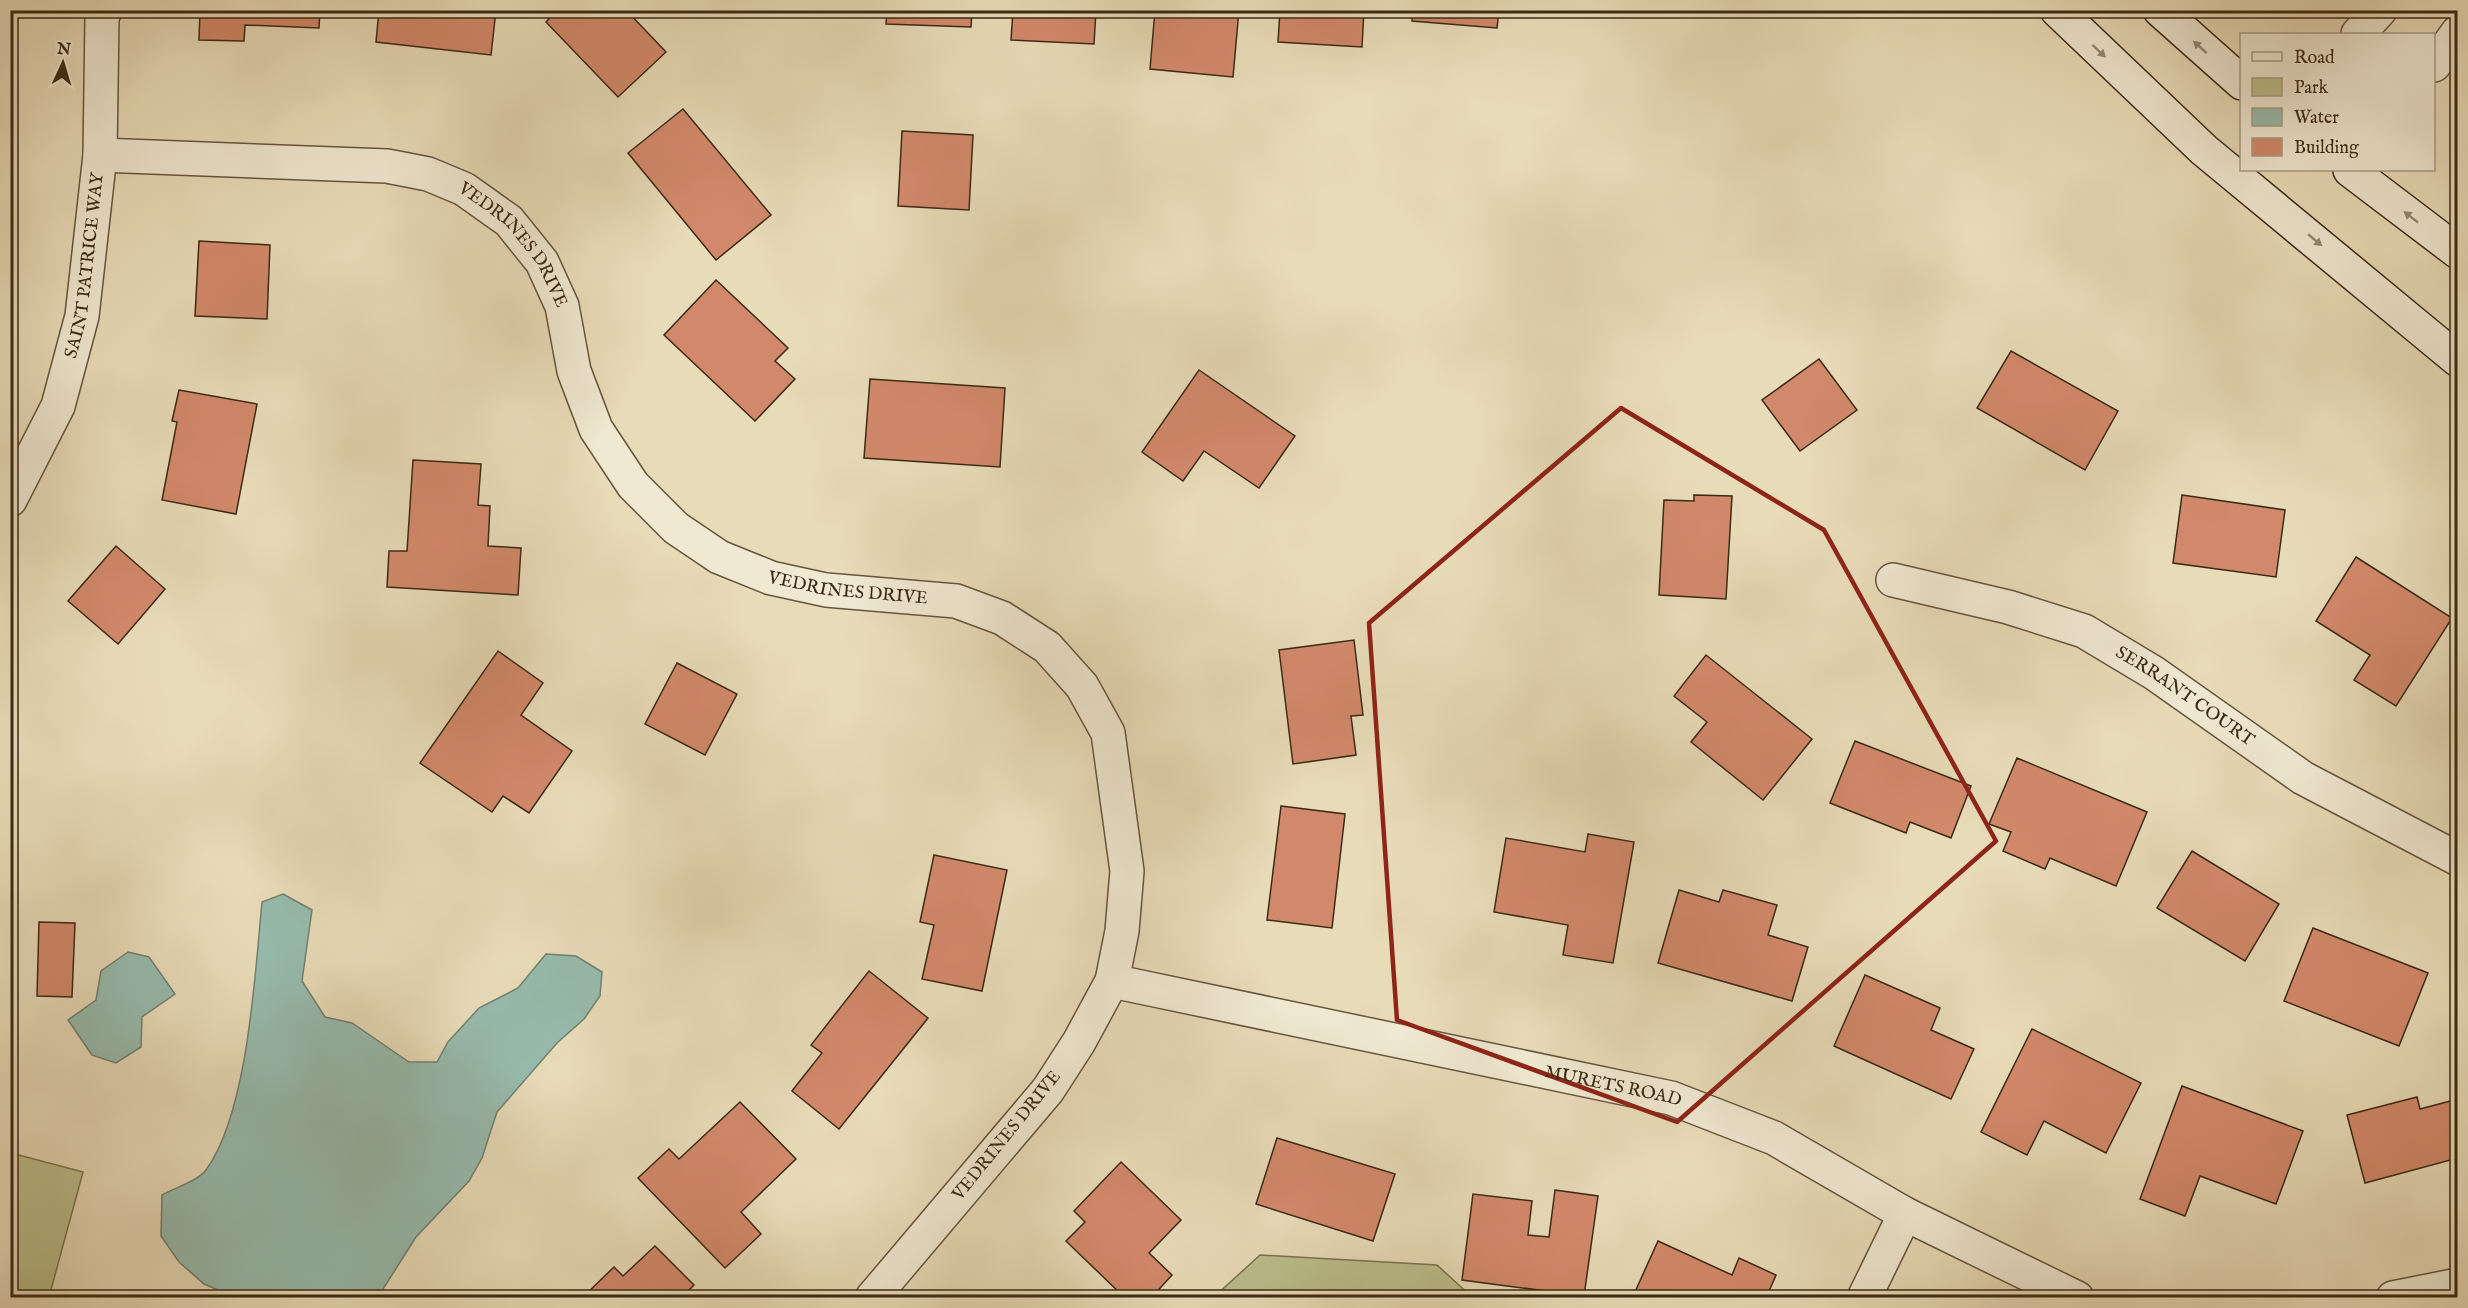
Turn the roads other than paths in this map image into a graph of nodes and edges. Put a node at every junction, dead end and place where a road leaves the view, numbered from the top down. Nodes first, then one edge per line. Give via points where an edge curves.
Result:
1 (2057, 10) edge
2 (2160, 10) edge
3 (2380, 10) edge
4 (101, 13) edge
5 (2457, 32) edge
6 (2359, 33) edge
7 (2435, 62) edge
8 (2240, 82) edge
9 (99, 154) junction
10 (2351, 171) edge
11 (2457, 252) edge
12 (2457, 360) edge
13 (10, 500) edge
14 (1893, 580) dead end
15 (2457, 859) edge
16 (1112, 981) junction
17 (1905, 1214) junction
18 (2457, 1285) edge
19 (872, 1298) edge
20 (1864, 1298) edge
21 (2077, 1298) edge
22 (2393, 1298) edge

1 -> 12 street via 2204,150
8 -> 2 street
3 - 6 street
4 - 9 street, SAINT PATRICE WAY
5 - 7 street
9 - 13 street, SAINT PATRICE WAY via 82,316 58,406
9 - 16 street, VEDRINES DRIVE via 387,166 428,174 464,189 509,221 542,262 562,306 574,371 596,429 633,485 676,528 719,556 771,578 826,590 956,601 1002,618 1047,647 1082,686 1108,733 1126,871 1122,931
11 -> 10 street
14 - 15 street, SERRANT COURT via 2008,607 2085,631 2154,673 2303,778
16 - 17 street, MURETS ROAD via 1671,1098 1774,1138
16 - 19 street, VEDRINES DRIVE via 1048,1090
17 - 20 street
17 - 21 street, MURETS ROAD
18 - 22 street

